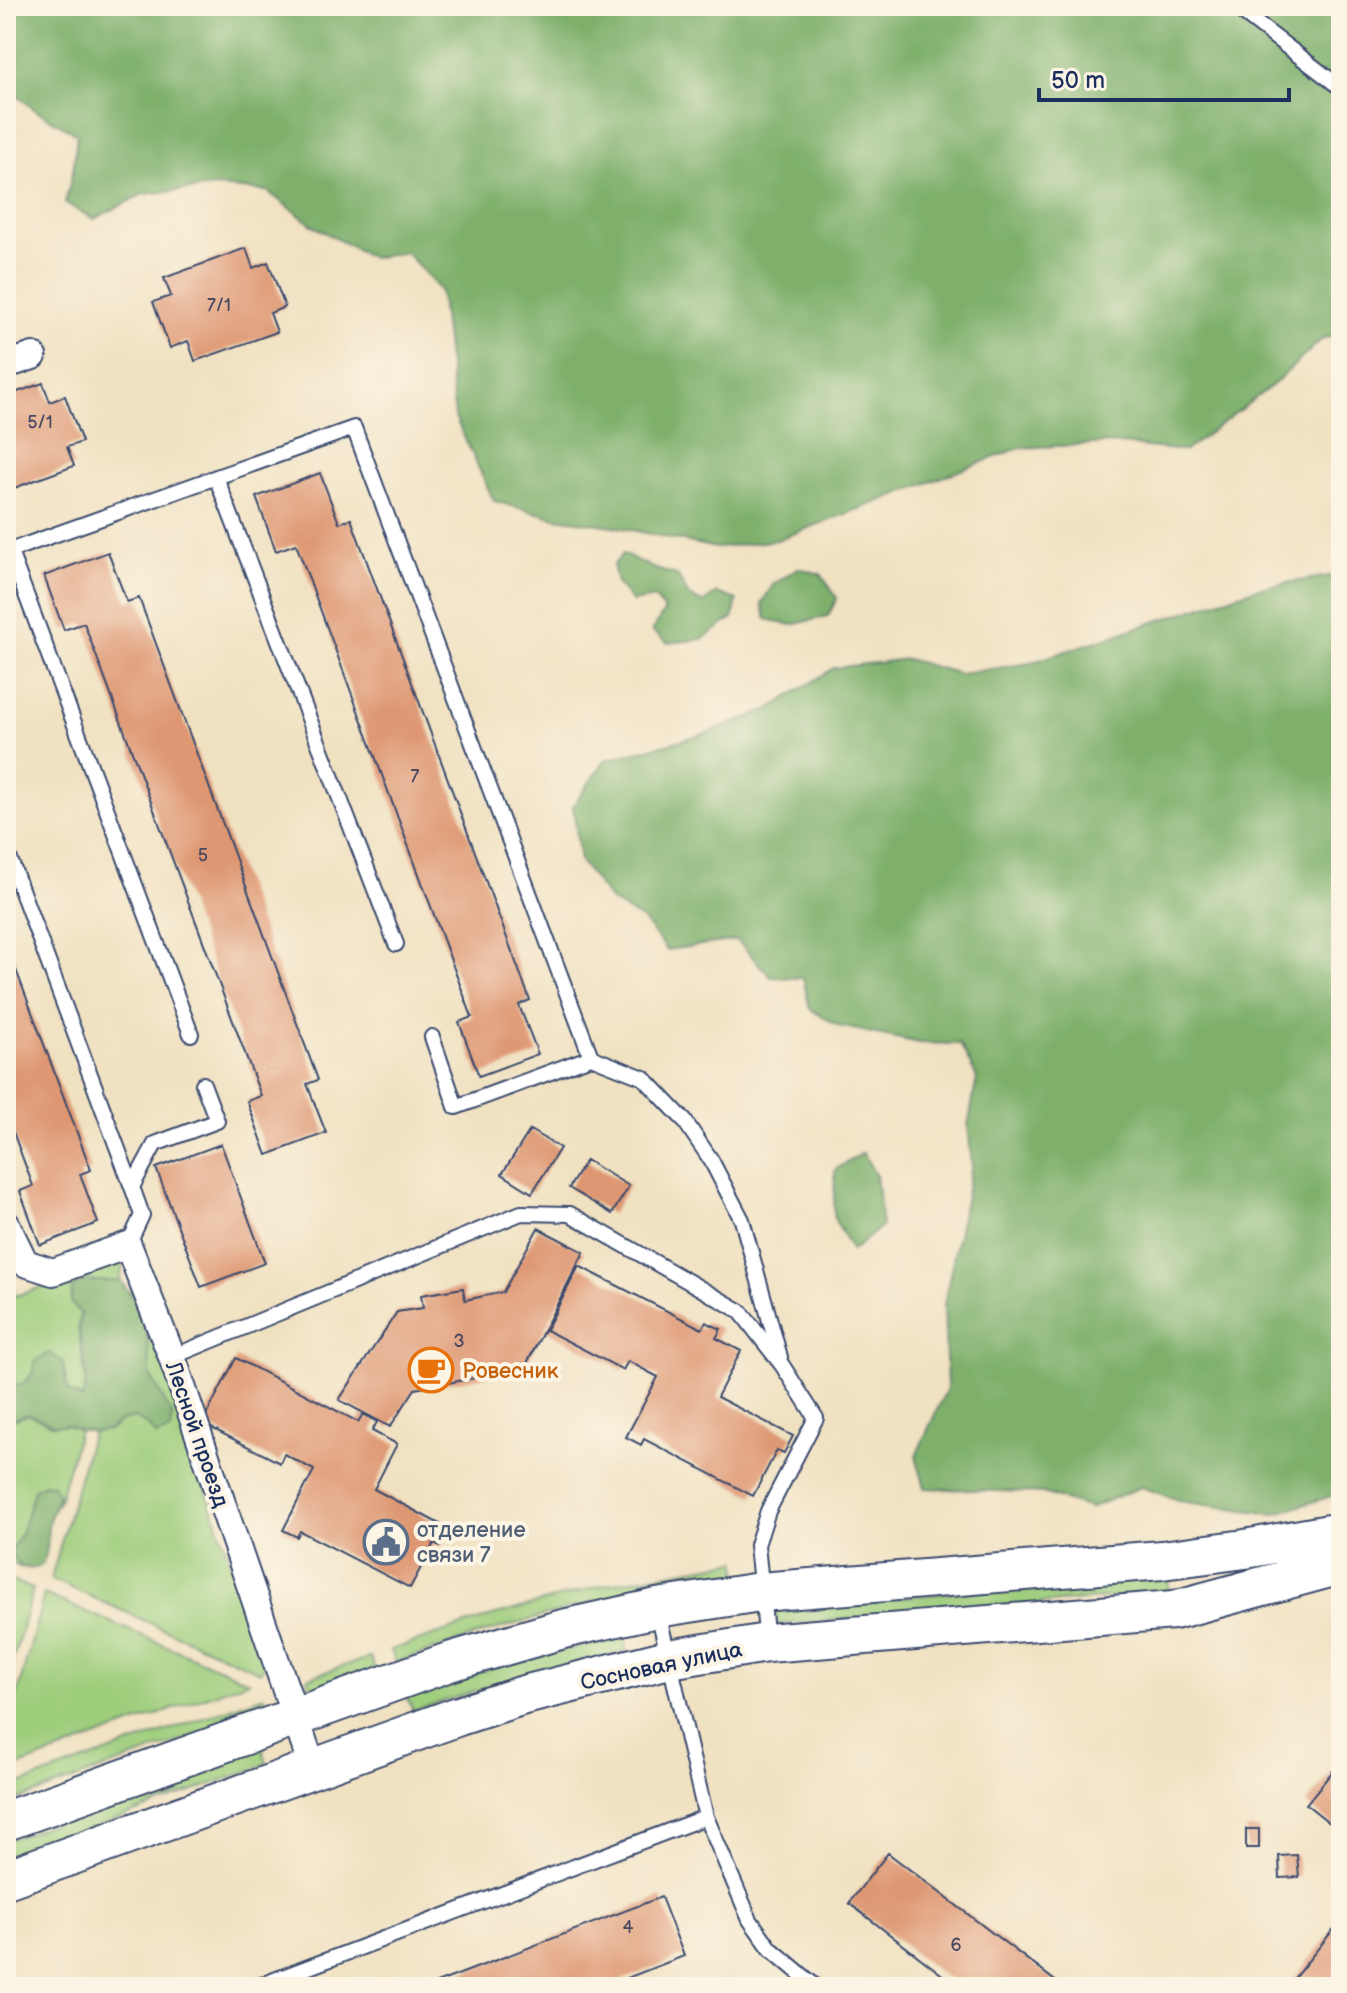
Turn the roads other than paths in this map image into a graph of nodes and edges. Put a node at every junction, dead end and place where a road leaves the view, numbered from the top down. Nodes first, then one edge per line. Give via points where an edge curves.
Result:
1 (1234, 6) edge
2 (1341, 88) edge
3 (33, 356) dead end
4 (6, 365) edge
5 (216, 477) junction
6 (8, 552) edge
7 (6, 849) edge
8 (396, 944) dead end
9 (191, 1034) dead end
10 (432, 1037) dead end
11 (591, 1057) junction
12 (203, 1084) dead end
13 (132, 1187) junction
14 (6, 1224) edge
15 (128, 1245) junction
16 (172, 1357) junction
17 (782, 1365) junction
18 (1341, 1532) edge
19 (1341, 1565) edge
20 (760, 1592) junction
21 (657, 1608) junction
22 (767, 1643) junction
23 (669, 1659) junction
24 (296, 1715) junction
25 (313, 1769) junction
26 (706, 1817) junction
27 (6, 1821) edge
28 (6, 1879) edge
29 (256, 1987) edge
30 (816, 1987) edge

1 - 2 lane
3 - 4 street
5 - 6 lane
5 - 8 lane
5 - 11 lane via 354,428
6 - 9 lane
7 - 13 lane
10 - 11 lane via 456,1107
11 - 17 lane via 644,1078 684,1120 711,1160 742,1220
12 - 13 lane via 217,1121 155,1144
13 - 15 lane via 142,1215
14 - 15 street via 25,1263 53,1272
15 - 16 street, Лесной проезд
16 - 17 lane via 521,1213 570,1214 740,1311
16 - 24 street, Лесной проезд
17 - 20 lane via 816,1418 768,1511 757,1545
18 - 20 street via 1162,1560
19 - 22 street, Сосновая улица via 1174,1610
20 - 21 street
20 - 22 lane
21 - 23 lane
21 - 24 street via 449,1662
22 - 23 street, Сосновая улица
23 - 25 street, Сосновая улица via 472,1711
23 - 26 lane
24 - 25 street, Лесной проезд
24 - 27 street
25 - 28 street, Сосновая улица
26 - 29 lane
26 - 30 lane via 750,1920 771,1949

